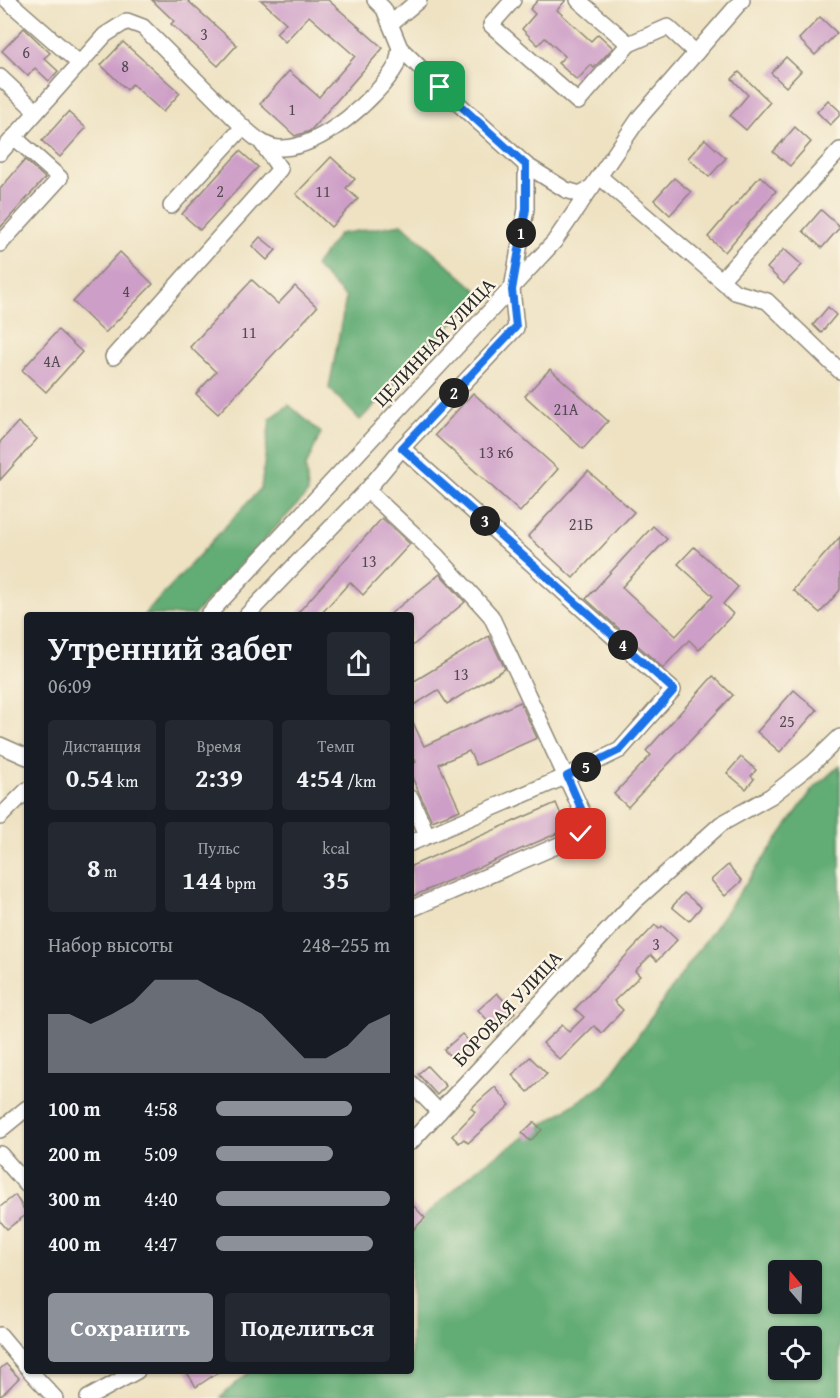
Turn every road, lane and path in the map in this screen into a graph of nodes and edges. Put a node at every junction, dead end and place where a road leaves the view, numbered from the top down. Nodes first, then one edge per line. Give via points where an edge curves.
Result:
1 (7, 0) edge
2 (375, 0) edge
3 (419, 0) edge
4 (513, 0) edge
5 (578, 0) edge
6 (742, 0) edge
7 (390, 24) junction
8 (628, 44) junction
9 (400, 48) junction
10 (696, 53) junction
11 (79, 63) junction
12 (0, 77) edge
13 (36, 111) junction
14 (243, 127) junction
15 (14, 136) junction
16 (261, 142) junction
17 (840, 150) edge
18 (0, 153) edge
19 (526, 165) junction
20 (597, 181) junction
21 (171, 206) dead end
22 (0, 244) edge
23 (722, 280) junction
24 (512, 290) junction
25 (113, 357) dead end
26 (840, 371) edge
27 (402, 448) junction
28 (367, 490) junction
29 (211, 612) edge
30 (250, 612) edge
31 (840, 736) edge
32 (0, 745) edge
33 (24, 756) edge
34 (567, 776) junction
35 (24, 793) edge
36 (414, 805) edge
37 (0, 817) edge
38 (427, 836) junction
39 (414, 842) edge
40 (414, 908) edge
41 (414, 1086) edge
42 (24, 1110) edge
43 (440, 1112) junction
44 (0, 1130) edge
45 (414, 1139) edge
46 (0, 1154) edge
47 (24, 1182) edge
48 (0, 1335) edge
49 (24, 1363) edge
50 (33, 1374) edge
51 (132, 1374) edge
52 (56, 1398) edge
53 (88, 1398) edge

1 - 11 street
2 - 7 street
3 - 7 street
4 - 8 street via 491,25 578,102
5 - 8 street
6 - 10 street, ЦЕЛИННАЯ УЛИЦА
7 - 9 street
8 - 10 street via 668,27
9 - 16 street via 396,65 370,98 339,125 301,145 282,149
9 - 19 street
10 - 20 street, ЦЕЛИННАЯ УЛИЦА via 640,117
11 - 13 street
11 - 14 street via 105,35 128,21 143,27
12 - 13 street
13 - 15 street
14 - 16 street
14 - 21 street
15 - 18 street
15 - 22 street via 60,178
16 - 25 street via 280,169
17 - 23 street
19 - 20 street via 566,190 580,194
19 - 24 street via 526,209
20 - 23 street
20 - 24 street, ЦЕЛИННАЯ УЛИЦА via 554,242
23 - 26 street via 735,292 767,301
24 - 27 street via 516,327
24 - 29 street, ЦЕЛИННАЯ УЛИЦА
27 - 28 street
27 - 34 street via 674,690 620,750
28 - 30 street
28 - 34 street via 437,556 491,616
31 - 43 street, БОРОВАЯ УЛИЦА via 771,796 721,824 634,902
32 - 33 street
34 - 38 street
34 - 40 street via 586,820 581,834
35 - 37 street
36 - 38 street
38 - 39 street
41 - 43 street
42 - 44 street
43 - 45 street, БОРОВАЯ УЛИЦА
46 - 47 street
48 - 49 street
50 - 52 street
51 - 53 street

